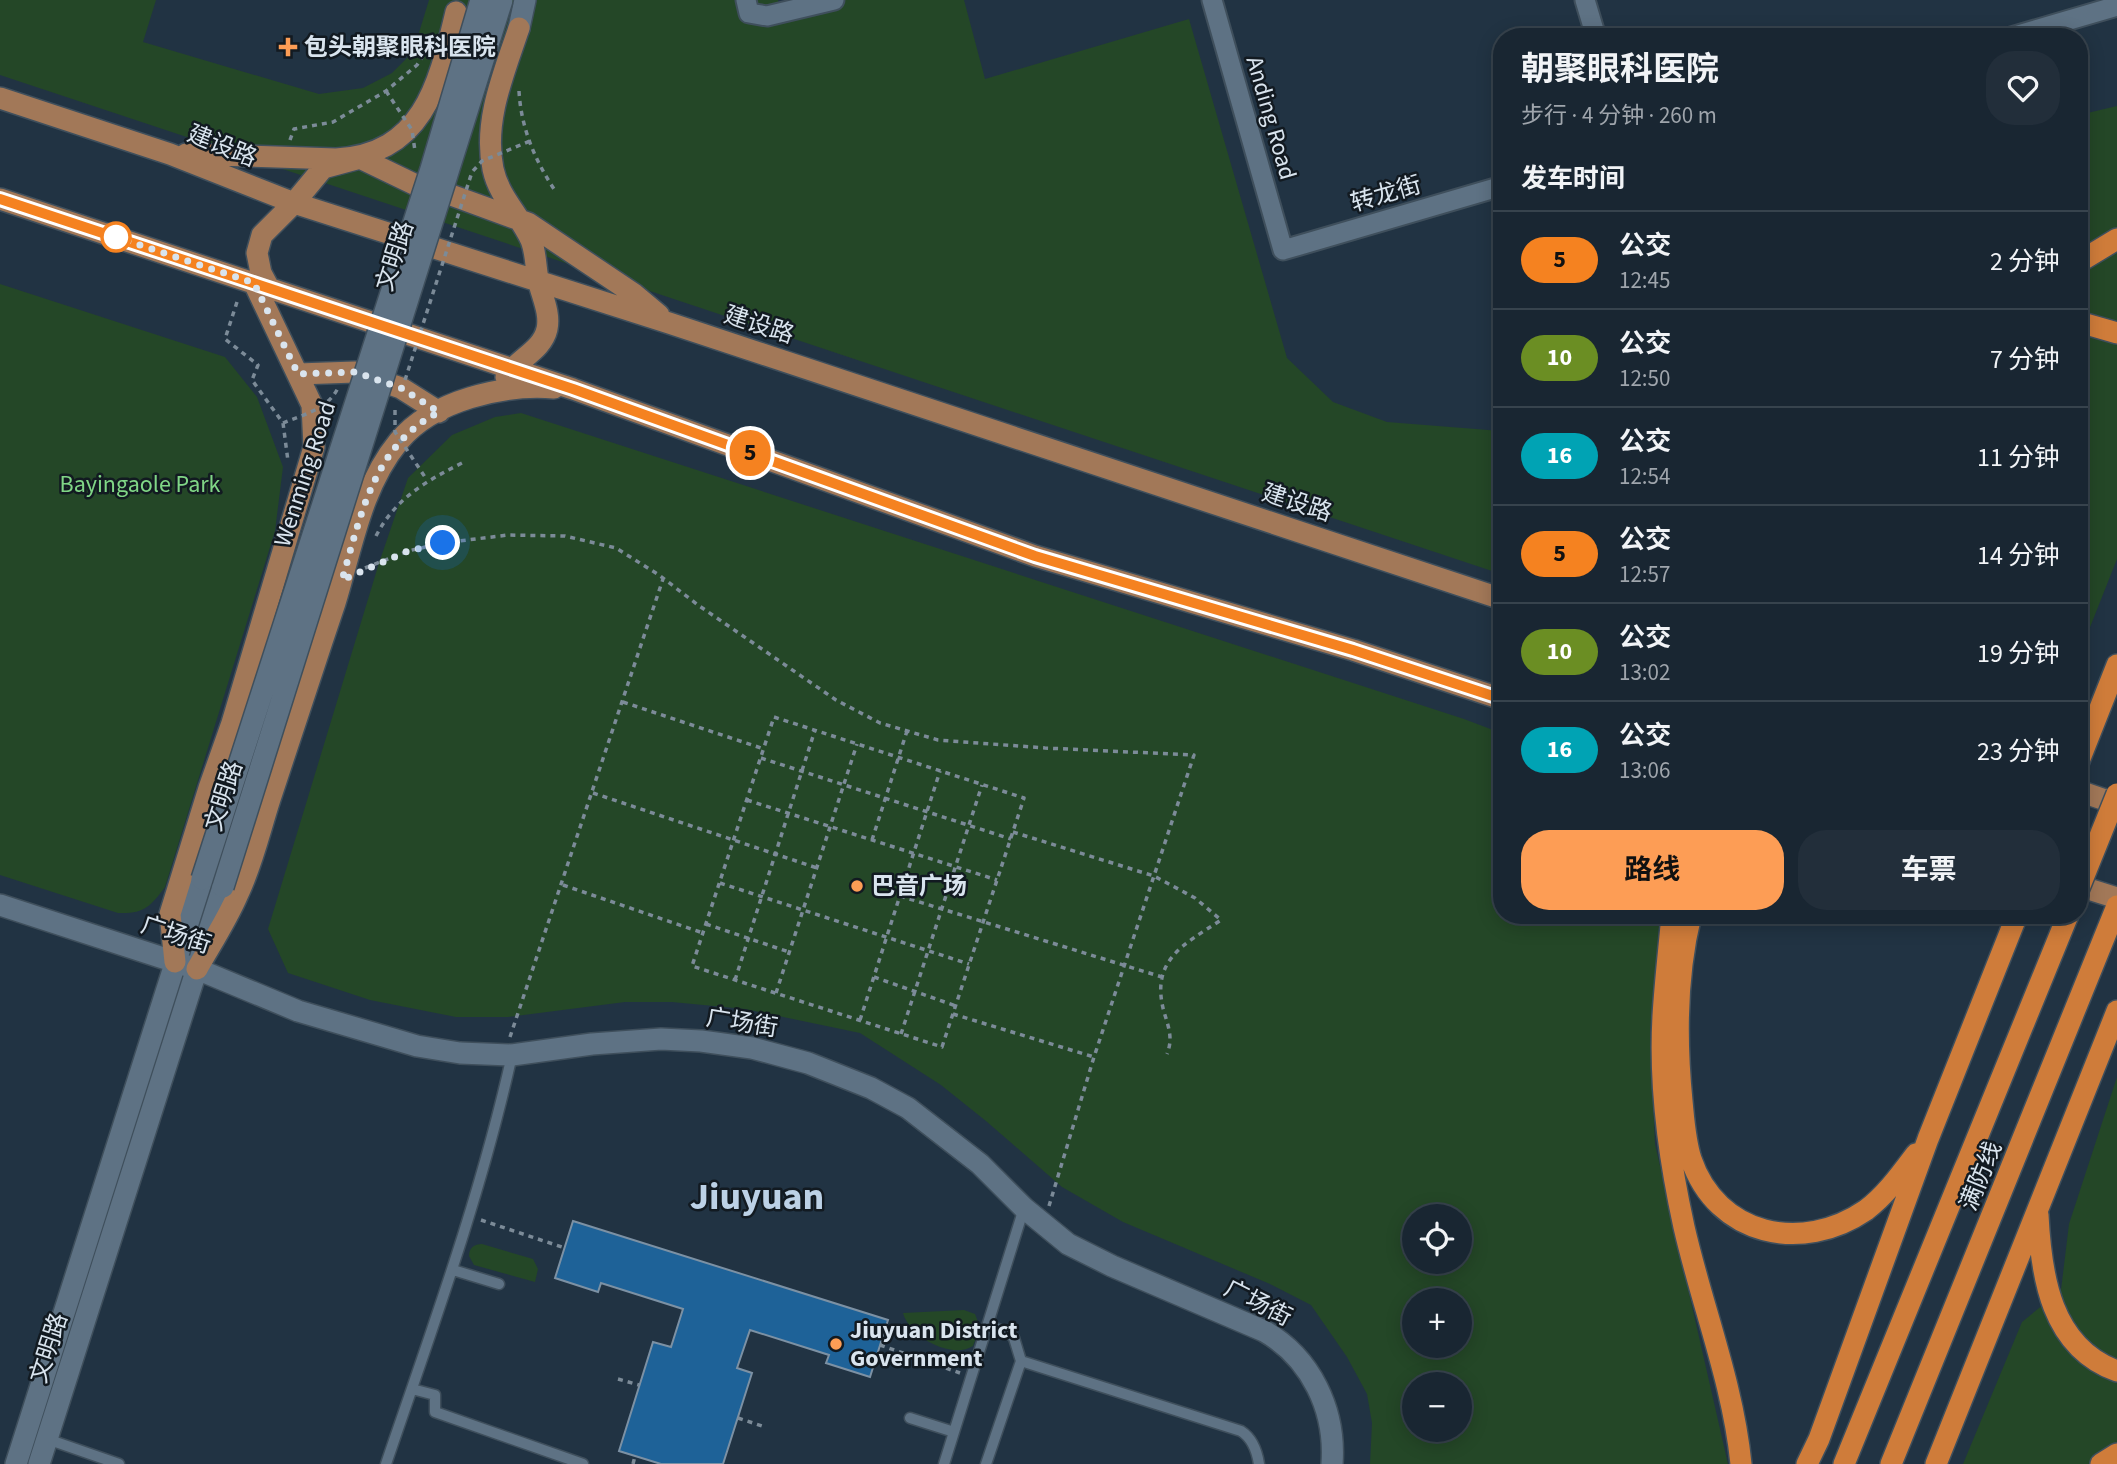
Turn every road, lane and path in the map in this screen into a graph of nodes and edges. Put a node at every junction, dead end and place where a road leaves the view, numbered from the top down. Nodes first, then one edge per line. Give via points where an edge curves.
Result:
1 (481, 0) edge
2 (502, 0) edge
3 (525, 0) edge
4 (746, 0) edge
5 (834, 0) edge
6 (1212, 0) edge
7 (1585, 0) edge
8 (458, 6) edge
9 (2117, 6) edge
10 (1593, 28) edge
11 (2042, 28) edge
12 (431, 44) dead end
13 (520, 80) dead end
14 (387, 92) junction
15 (0, 99) edge
16 (289, 140) dead end
17 (530, 141) junction
18 (415, 153) dead end
19 (170, 154) junction
20 (360, 158) junction
21 (1493, 189) edge
22 (556, 192) dead end
23 (0, 199) edge
24 (294, 203) junction
25 (518, 218) junction
26 (2117, 239) edge
27 (1283, 250) joint
28 (2088, 257) edge
29 (538, 281) junction
30 (262, 285) junction
31 (237, 302) dead end
32 (669, 323) junction
33 (2088, 324) edge
34 (2117, 332) edge
35 (511, 369) junction
36 (298, 374) junction
37 (403, 386) dead end
38 (338, 388) dead end
39 (573, 389) junction
40 (487, 395) junction
41 (399, 399) dead end
42 (439, 412) junction
43 (283, 423) junction
44 (288, 457) dead end
45 (466, 461) dead end
46 (427, 480) junction
47 (376, 535) dead end
48 (663, 579) junction
49 (342, 580) junction
50 (1493, 596) edge
51 (2117, 666) edge
52 (1493, 696) edge
53 (623, 702) junction
54 (815, 730) junction
55 (907, 731) junction
56 (2088, 738) edge
57 (857, 744) junction
58 (764, 749) junction
59 (761, 758) junction
60 (899, 758) junction
61 (802, 771) junction
62 (940, 771) junction
63 (844, 785) junction
64 (982, 785) junction
65 (593, 793) junction
66 (2088, 794) edge
67 (2117, 794) edge
68 (886, 799) junction
69 (747, 800) junction
70 (2117, 804) edge
71 (927, 812) junction
72 (789, 813) junction
73 (969, 825) junction
74 (830, 826) junction
75 (1013, 832) junction
76 (1011, 839) junction
77 (734, 840) junction
78 (872, 840) junction
79 (914, 853) junction
80 (776, 854) junction
81 (2088, 865) edge
82 (956, 867) junction
83 (817, 868) junction
84 (1154, 876) junction
85 (997, 880) junction
86 (720, 883) junction
87 (562, 884) junction
88 (2088, 890) edge
89 (900, 896) junction
90 (762, 897) junction
91 (2117, 898) edge
92 (0, 905) edge
93 (2117, 906) edge
94 (942, 909) junction
95 (803, 910) junction
96 (983, 922) junction
97 (706, 924) junction
98 (1671, 924) edge
99 (1690, 924) edge
100 (2013, 924) edge
101 (2064, 924) edge
102 (704, 933) junction
103 (887, 937) junction
104 (749, 939) junction
105 (928, 951) junction
106 (789, 952) junction
107 (175, 962) junction
108 (970, 964) junction
109 (1125, 965) junction
110 (197, 969) junction
111 (874, 977) junction
112 (1162, 977) junction
113 (735, 980) junction
114 (915, 992) junction
115 (776, 993) junction
116 (956, 1006) junction
117 (2117, 1011) edge
118 (953, 1014) junction
119 (860, 1020) junction
120 (901, 1034) junction
121 (1167, 1054) dead end
122 (508, 1055) junction
123 (1094, 1057) junction
124 (1928, 1139) junction
125 (1024, 1208) junction
126 (1049, 1208) dead end
127 (2038, 1208) junction
128 (469, 1216) junction
129 (565, 1248) dead end
130 (453, 1270) junction
131 (499, 1284) dead end
132 (988, 1325) junction
133 (880, 1345) dead end
134 (1021, 1361) junction
135 (2117, 1371) edge
136 (972, 1377) junction
137 (618, 1379) dead end
138 (639, 1385) dead end
139 (412, 1388) junction
140 (738, 1418) dead end
141 (910, 1418) dead end
142 (762, 1426) dead end
143 (954, 1432) junction
144 (47, 1439) junction
145 (2117, 1454) edge
146 (635, 1456) dead end
147 (1844, 1463) edge
148 (16, 1464) edge
149 (39, 1464) edge
150 (119, 1464) edge
151 (386, 1464) edge
152 (583, 1464) edge
153 (633, 1464) edge
154 (944, 1464) edge
155 (986, 1464) edge
156 (1259, 1464) edge
157 (1332, 1464) edge
158 (1741, 1464) edge
159 (1807, 1464) edge
160 (1891, 1464) edge
161 (1937, 1464) edge
162 (2101, 1464) edge

1 - 107 main road, Wenming Road, bridge
2 - 110 main road, 文明路, bridge
3 - 25 main road via 495,101 489,143 496,183
4 - 5 street via 749,13 767,16
6 - 27 street, Anding Road
7 - 10 street
8 - 20 main road via 428,102 395,140
9 - 11 street
12 - 14 path via 417,65
13 - 17 path via 522,123
14 - 16 path via 333,122 294,130
14 - 18 path, bridge via 412,130
15 - 19 main road, 建设路
17 - 22 path via 541,171
17 - 37 path, bridge via 482,161 472,172
19 - 20 main road
19 - 24 main road, 建设路
20 - 24 main road via 323,168
20 - 25 main road via 418,186
21 - 27 street, 转龙街
23 - 30 main road
24 - 29 main road, 建设路
24 - 30 main road via 259,239
25 - 29 main road via 533,245
25 - 32 main road via 634,294
26 - 28 highway
29 - 32 main road, 建设路
29 - 35 main road via 547,331 532,352
30 - 35 main road
30 - 36 main road
31 - 43 path via 225,339 258,365 252,380
32 - 50 main road, 建设路
33 - 34 highway
35 - 39 main road
35 - 40 main road
36 - 42 main road via 355,372 401,388
36 - 107 main road via 312,405 314,447 170,914
38 - 43 path, bridge via 323,407
39 - 40 main road via 532,388
39 - 52 main road via 1035,556
40 - 42 main road
41 - 46 path, bridge via 396,432
42 - 49 main road via 406,433 383,463 363,507
43 - 44 path
45 - 46 path
46 - 47 path via 396,505
48 - 49 path via 616,548 565,536 508,535 408,551
48 - 53 path
48 - 55 path via 836,700
49 - 110 main road via 239,894
51 - 56 highway
53 - 58 path
53 - 65 path
54 - 57 path
54 - 58 path via 774,717
54 - 61 path
55 - 60 path
55 - 84 path via 938,740 995,745 1194,755
57 - 60 path
57 - 63 path
58 - 59 path
59 - 61 path
59 - 69 path
60 - 62 path
60 - 68 path
61 - 63 path
61 - 72 path
62 - 64 path
62 - 71 path
63 - 68 path
63 - 74 path
64 - 73 path
64 - 75 path via 1024,798
65 - 77 path
65 - 87 path
66 - 70 main road
67 - 81 highway, bridge
68 - 71 path
68 - 78 path
69 - 72 path
69 - 77 path
71 - 73 path
71 - 79 path
72 - 74 path
72 - 80 path
73 - 76 path
73 - 82 path
74 - 78 path
74 - 83 path
75 - 76 path
75 - 84 path
76 - 85 path
77 - 80 path
77 - 86 path
78 - 79 path
79 - 82 path
79 - 89 path
80 - 83 path
80 - 90 path
82 - 85 path
82 - 94 path
83 - 95 path
84 - 109 path
84 - 112 path via 1195,898 1221,920 1173,953
85 - 96 path
86 - 90 path
86 - 97 path
87 - 102 path
87 - 122 path
88 - 91 main road
89 - 94 path
89 - 103 path
90 - 95 path
90 - 104 path
92 - 107 main road, 广场街
93 - 160 highway, 满防线
94 - 96 path
94 - 105 path
95 - 103 path
95 - 106 path
96 - 108 path
96 - 109 path
97 - 102 path
97 - 104 path
98 - 158 highway via 1663,1017 1670,1146 1684,1225 1727,1383
99 - 124 highway via 1679,1024 1684,1128 1698,1175 1721,1207 1743,1222 1783,1235 1831,1228 1882,1196
100 - 124 highway
101 - 147 highway, 满防线
102 - 113 path via 692,966
103 - 105 path
103 - 111 path
104 - 106 path
104 - 113 path
105 - 108 path
105 - 114 path
106 - 115 path
107 - 110 main road, 广场街
107 - 148 main road, 文明路
108 - 116 path
109 - 112 path
109 - 123 path
110 - 122 main road, 广场街 via 298,1011 379,1036 438,1050
110 - 144 main road, 文明路
111 - 114 path
111 - 119 path
112 - 121 path via 1161,1000 1171,1039
113 - 115 path
114 - 116 path
114 - 120 path
115 - 119 path
116 - 118 path
117 - 127 highway
118 - 120 path via 942,1047
118 - 123 path
119 - 120 path
122 - 125 main road, 广场街 via 661,1039 752,1048 808,1063 908,1108 980,1164
122 - 128 lane via 496,1128
123 - 126 path
124 - 159 highway
125 - 132 lane
125 - 157 main road, 广场街 via 1080,1251 1282,1343 1308,1372 1323,1399 1331,1426
127 - 135 highway via 2046,1289 2056,1313 2084,1352
127 - 161 highway
128 - 129 path
128 - 130 lane
130 - 131 lane
130 - 139 lane
132 - 134 lane via 1014,1338
132 - 136 lane
133 - 136 path
134 - 155 lane
134 - 156 lane via 1241,1431 1253,1444
136 - 143 lane
137 - 138 path
139 - 151 lane
139 - 152 lane via 435,1395 435,1412
140 - 142 path
141 - 143 lane
143 - 154 lane
144 - 149 main road, 文明路
144 - 150 lane
145 - 162 highway
146 - 153 path

